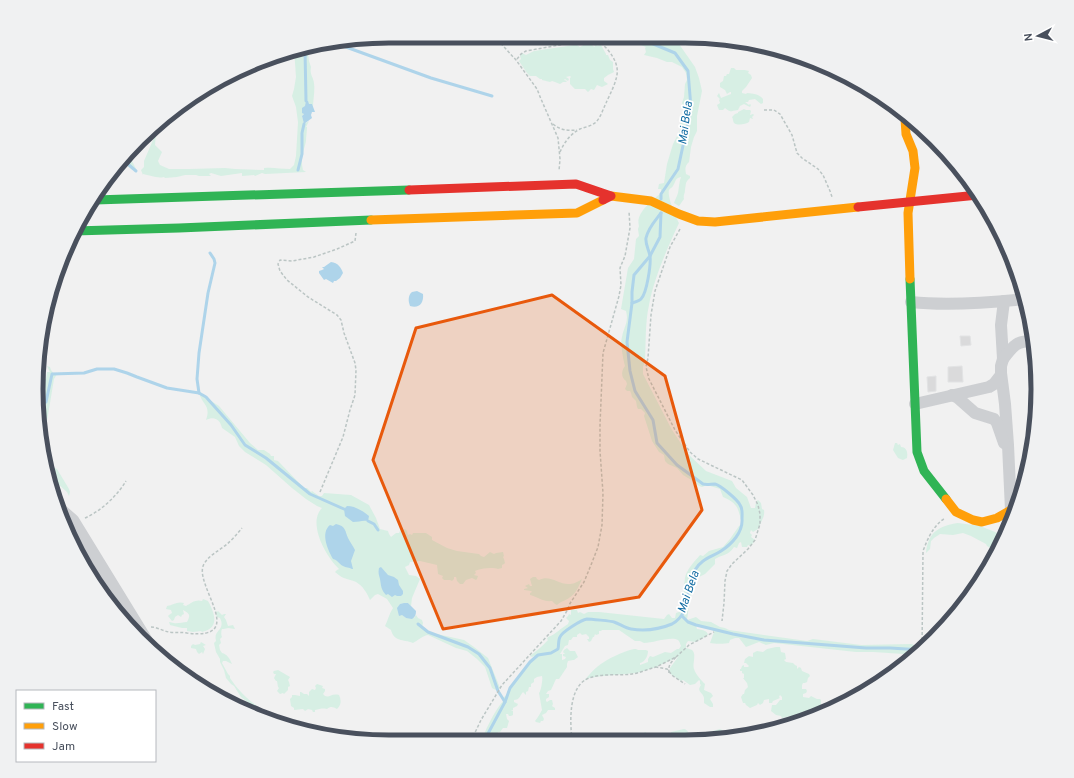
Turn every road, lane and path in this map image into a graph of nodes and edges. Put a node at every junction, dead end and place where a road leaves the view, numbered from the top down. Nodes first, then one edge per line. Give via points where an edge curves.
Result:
1 (500, 43) edge
2 (571, 43) edge
3 (600, 43) edge
4 (516, 60) junction
5 (764, 110) dead end
6 (905, 122) edge
7 (551, 123) junction
8 (579, 130) junction
9 (559, 154) junction
10 (559, 184) junction
11 (611, 196) junction
12 (972, 196) edge
13 (627, 198) junction
14 (99, 200) edge
15 (910, 202) junction
16 (836, 210) junction
17 (683, 215) junction
18 (357, 220) junction
19 (82, 231) edge
20 (1019, 300) edge
21 (1004, 301) junction
22 (911, 302) junction
23 (1027, 340) edge
24 (1003, 360) junction
25 (1001, 375) junction
26 (952, 395) junction
27 (915, 404) junction
28 (1008, 453) junction
29 (126, 481) dead end
30 (320, 492) dead end
31 (1012, 502) edge
32 (956, 512) junction
33 (1008, 512) edge
34 (71, 523) edge
35 (242, 528) dead end
36 (121, 608) edge
37 (124, 611) edge
38 (722, 621) dead end
39 (139, 628) joint
40 (714, 632) dead end
41 (921, 642) edge
42 (676, 657) junction
43 (656, 667) junction
44 (669, 672) junction
45 (685, 684) dead end
46 (474, 735) edge
47 (572, 735) edge

1 - 4 path
2 - 4 path via 526,51
3 - 8 path via 608,50 617,67 617,73 596,123
4 - 7 path via 537,89
5 - 16 path via 774,110 780,114 792,135 798,153 818,169 825,179
6 - 15 main road via 915,168
7 - 8 path via 564,130
7 - 9 path via 558,138
8 - 9 path via 567,139
9 - 10 path
10 - 11 main road via 576,184
10 - 14 main road
11 - 13 main road
11 - 18 main road via 577,213
12 - 15 main road
13 - 17 main road via 651,201
13 - 46 path via 629,239 620,268 619,296 603,353 600,451 603,512 598,547 584,582 561,621 502,685
15 - 16 main road
15 - 22 main road via 908,213
16 - 17 main road via 715,222
17 - 38 path via 655,291 646,367 649,379 672,425 690,452 698,459 742,480 758,505 760,524 755,540 727,571
18 - 19 main road
18 - 30 path via 355,241 337,250 292,261 280,260 278,264 280,271 288,280 341,320 355,363 355,395 343,437
20 - 21 street
21 - 22 street via 949,304
21 - 24 street via 1001,325
22 - 27 main road
23 - 24 street via 1012,347
24 - 25 street
25 - 26 street via 989,387
25 - 28 street
26 - 27 street
26 - 28 street via 975,413 994,419
27 - 32 main road via 917,452 924,471
28 - 31 street
29 - 34 path via 120,491 94,514
32 - 33 main road via 982,522
32 - 41 path via 933,528 923,551
34 - 36 street
35 - 39 path via 228,544 210,557 202,569 216,615 217,623 210,632 169,632 155,627
37 - 39 street
40 - 42 path via 689,645
42 - 43 path
42 - 44 path via 670,664
43 - 44 path
43 - 47 path via 632,674 589,678 579,684 572,703
44 - 45 path

